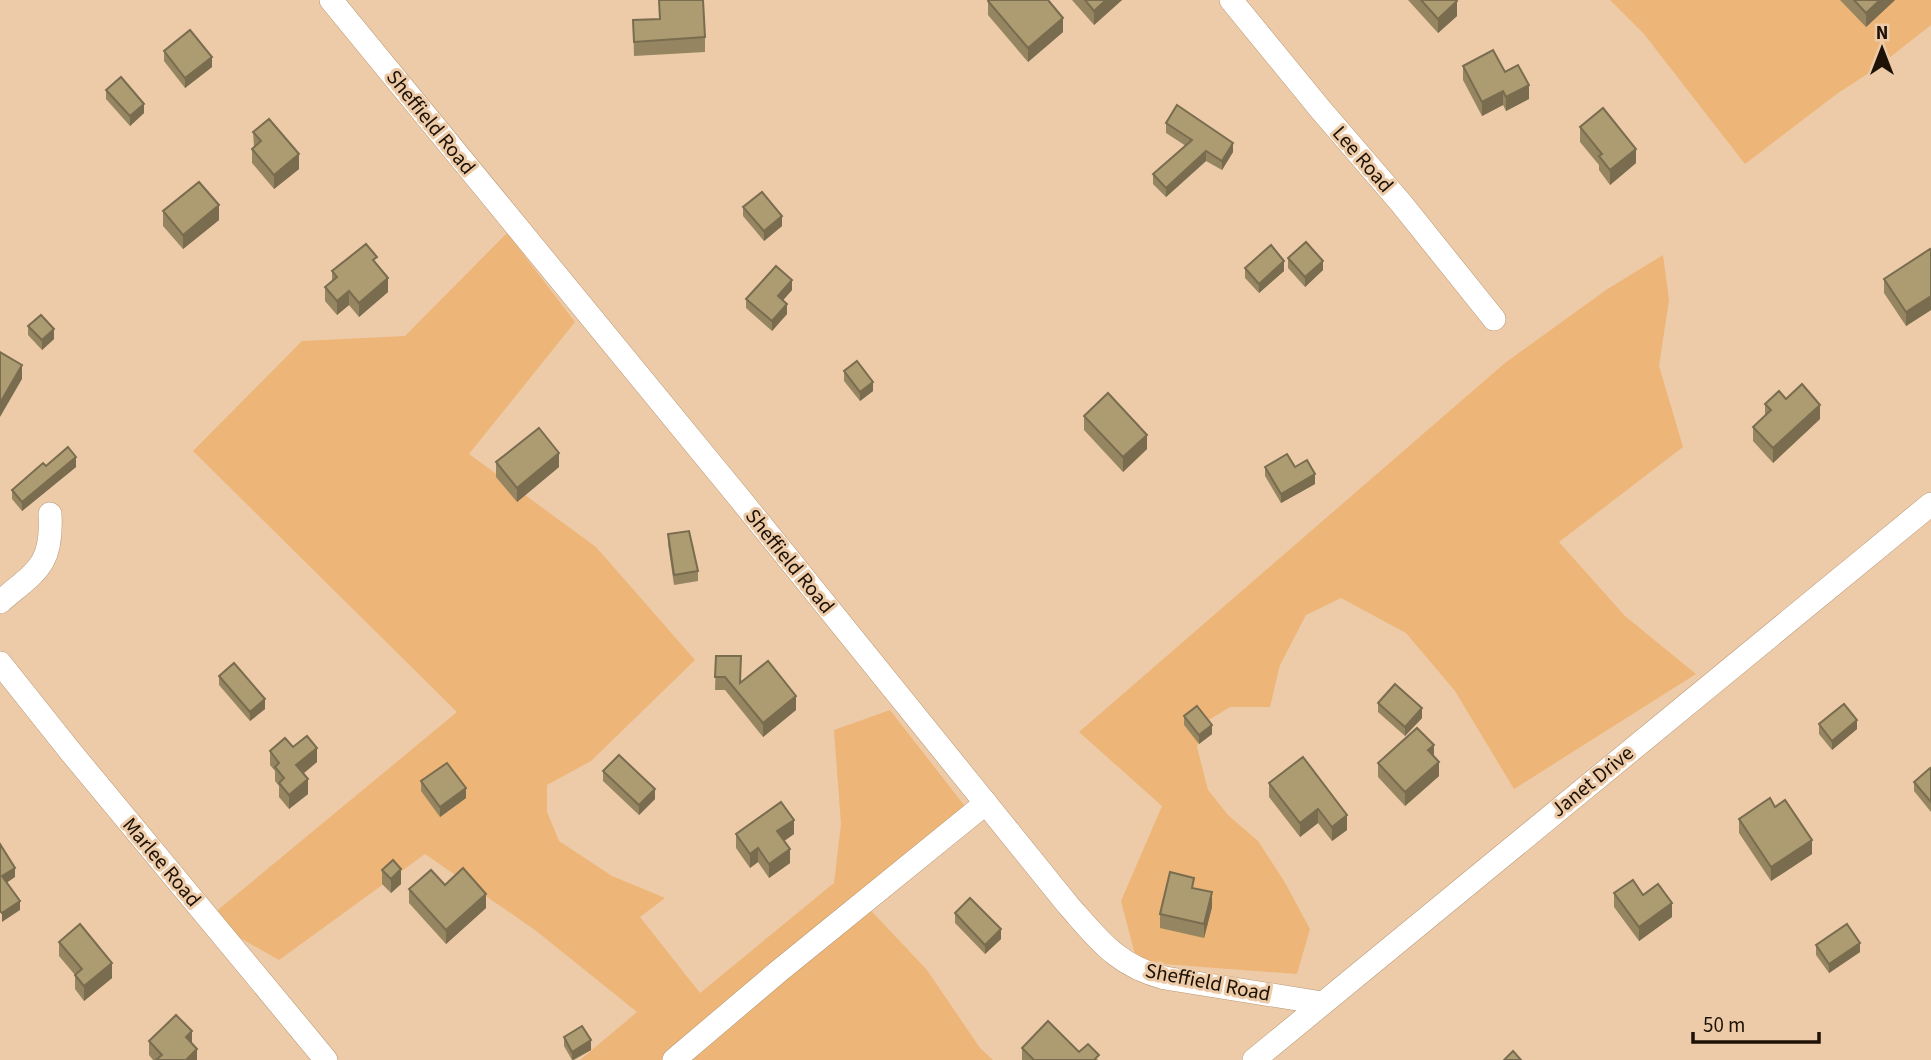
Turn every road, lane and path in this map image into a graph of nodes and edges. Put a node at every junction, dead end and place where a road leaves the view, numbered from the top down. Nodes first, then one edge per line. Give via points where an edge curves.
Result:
1 (331, 0) edge
2 (1231, 0) edge
3 (1494, 319) dead end
4 (1931, 504) edge
5 (50, 514) dead end
6 (0, 602) edge
7 (0, 663) edge
8 (986, 803) junction
9 (1322, 1003) junction
10 (326, 1060) edge
11 (674, 1060) edge
12 (1254, 1060) edge

1 - 8 street, Sheffield Road
2 - 3 street, Lee Road
4 - 9 street, Janet Drive
5 - 6 street via 52,538 41,567
7 - 10 street, Marlee Road
8 - 9 street, Sheffield Road via 1068,905 1127,964 1165,978
8 - 11 street
9 - 12 street, Janet Drive

